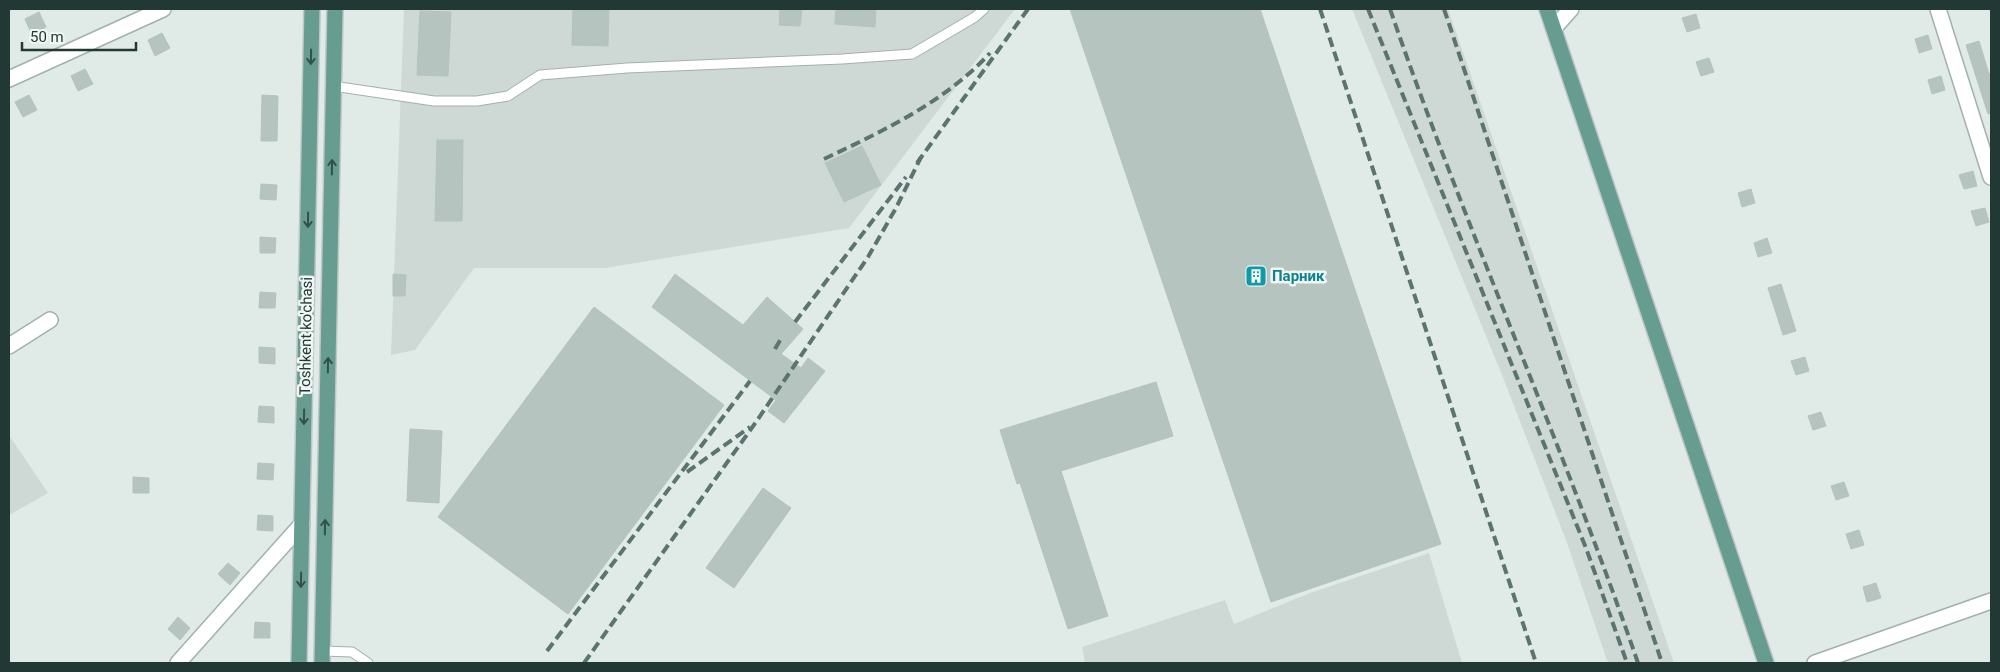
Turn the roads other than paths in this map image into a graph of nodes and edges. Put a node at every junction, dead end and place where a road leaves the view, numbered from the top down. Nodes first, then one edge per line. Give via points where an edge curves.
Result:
1 (163, 9) edge
2 (312, 9) edge
3 (334, 9) edge
4 (984, 9) edge
5 (1547, 9) edge
6 (1571, 9) edge
7 (1938, 9) edge
8 (1554, 28) junction
9 (9, 79) edge
10 (333, 86) junction
11 (1991, 176) edge
12 (50, 320) dead end
13 (9, 346) edge
14 (302, 524) junction
15 (1991, 601) edge
16 (322, 657) edge
17 (178, 663) edge
18 (299, 663) edge
19 (368, 663) edge
20 (1766, 663) edge
21 (1815, 663) edge

1 - 9 street
2 -> 14 main road, Toshkent ko'chasi
3 - 10 main road, Toshkent ko'chasi
4 - 10 lane via 912,54 540,75 508,96 477,101 434,101
5 - 8 main road
6 - 8 street
7 - 11 street
8 - 20 main road
16 -> 10 main road, Toshkent ko'chasi
12 - 13 street
14 - 17 street
14 -> 18 main road, Toshkent ko'chasi
15 - 21 street
16 - 19 lane via 352,652

